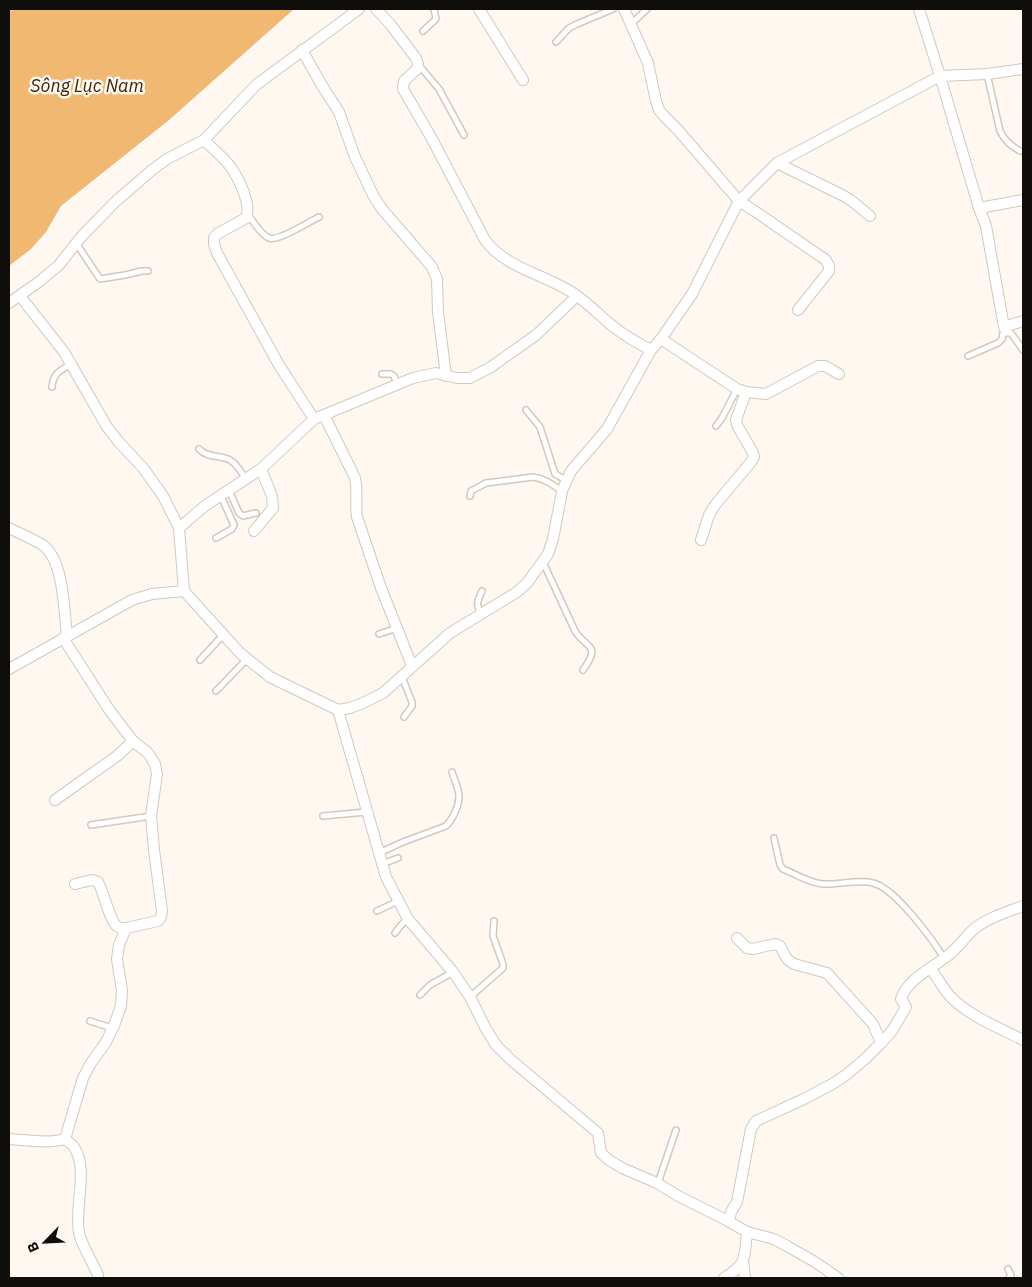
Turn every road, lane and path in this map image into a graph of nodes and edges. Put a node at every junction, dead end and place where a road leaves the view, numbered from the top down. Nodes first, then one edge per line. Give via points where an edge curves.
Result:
1 (359, 9) edge
2 (376, 9) edge
3 (434, 9) edge
4 (478, 9) edge
5 (614, 9) edge
6 (624, 9) edge
7 (647, 9) edge
8 (919, 9) edge
9 (631, 24) junction
10 (423, 31) dead end
11 (556, 42) dead end
12 (302, 50) junction
13 (418, 64) junction
14 (1023, 69) edge
15 (987, 74) junction
16 (940, 76) junction
17 (523, 80) dead end
18 (464, 135) dead end
19 (204, 140) junction
20 (1020, 151) dead end
21 (777, 163) junction
22 (1023, 200) edge
23 (739, 201) junction
24 (979, 208) junction
25 (248, 214) junction
26 (319, 216) dead end
27 (870, 216) dead end
28 (76, 243) junction
29 (148, 271) dead end
30 (20, 296) junction
31 (576, 296) junction
32 (9, 303) edge
33 (798, 310) dead end
34 (1023, 321) edge
35 (1004, 330) junction
36 (661, 339) junction
37 (651, 350) junction
38 (1023, 350) edge
39 (968, 356) dead end
40 (71, 364) junction
41 (382, 374) dead end
42 (839, 374) dead end
43 (446, 376) junction
44 (397, 385) junction
45 (52, 387) dead end
46 (741, 390) junction
47 (526, 410) dead end
48 (319, 417) junction
49 (716, 426) dead end
50 (200, 449) dead end
51 (261, 469) junction
52 (246, 479) junction
53 (566, 480) junction
54 (562, 491) junction
55 (225, 493) junction
56 (470, 496) dead end
57 (256, 513) dead end
58 (9, 528) edge
59 (179, 528) junction
60 (254, 531) dead end
61 (216, 538) dead end
62 (701, 540) dead end
63 (543, 562) junction
64 (184, 591) junction
65 (482, 591) dead end
66 (481, 614) junction
67 (398, 628) junction
68 (223, 634) junction
69 (379, 634) dead end
70 (65, 637) junction
71 (247, 659) junction
72 (200, 660) dead end
73 (412, 666) junction
74 (9, 669) edge
75 (583, 670) dead end
76 (401, 676) junction
77 (216, 691) dead end
78 (338, 710) junction
79 (404, 717) dead end
80 (133, 741) junction
81 (452, 772) dead end
82 (55, 800) dead end
83 (366, 812) junction
84 (151, 816) junction
85 (323, 816) dead end
86 (91, 825) dead end
87 (774, 838) dead end
88 (378, 853) junction
89 (398, 858) dead end
90 (382, 864) junction
91 (75, 884) dead end
92 (398, 901) junction
93 (1023, 906) edge
94 (377, 911) dead end
95 (408, 919) junction
96 (494, 921) dead end
97 (126, 928) junction
98 (395, 933) dead end
99 (737, 938) dead end
100 (945, 958) junction
101 (931, 969) junction
102 (453, 972) junction
103 (420, 995) dead end
104 (470, 997) junction
105 (90, 1021) dead end
106 (113, 1028) junction
107 (1023, 1040) edge
108 (881, 1043) junction
109 (676, 1130) dead end
110 (9, 1139) edge
111 (65, 1139) junction
112 (658, 1183) junction
113 (728, 1221) junction
114 (747, 1232) junction
115 (744, 1261) junction
116 (1008, 1269) dead end
117 (98, 1278) edge
118 (724, 1278) edge
119 (745, 1278) edge
120 (838, 1278) edge
121 (1009, 1278) edge

1 - 12 street
2 - 13 street
3 - 10 lane via 436,20
4 - 17 street
5 - 11 lane via 569,28
6 - 9 street
7 - 9 lane
8 - 16 street
9 - 23 street via 648,63 660,110
12 - 19 street via 256,86
12 - 43 street via 339,112 373,195 432,267 437,279
13 - 18 lane via 439,89
13 - 31 street via 417,70 404,81 403,89 485,240 498,254
14 - 15 street
15 - 16 street
15 - 20 lane via 1000,131 1004,139
16 - 21 street
16 - 24 street
19 - 25 street via 240,181
19 - 28 street via 152,170 115,202
21 - 23 street
21 - 27 street via 842,194
22 - 24 street
23 - 33 street via 826,260 829,271
23 - 36 street via 692,294
24 - 35 street via 986,226
25 - 26 lane via 261,232 273,239
25 - 48 street via 243,221 217,234 214,244 217,253 279,365
28 - 29 lane via 100,279
28 - 30 street via 58,265
30 - 32 street
30 - 40 street
31 - 37 street via 634,341
31 - 43 street via 536,334 491,367 470,378
34 - 35 street
35 - 38 lane via 1011,333
35 - 39 lane via 998,343
36 - 37 street
36 - 46 street
37 - 53 street via 607,429
40 - 45 lane via 55,374
40 - 59 street via 107,427 163,496
41 - 44 lane via 394,376
42 - 46 street via 818,366 766,394
43 - 44 street via 436,373
44 - 48 street
46 - 49 lane
46 - 62 street via 736,420 754,457 715,505
47 - 53 lane via 540,427 555,474
48 - 51 street
48 - 67 street via 355,478 357,517
50 - 52 lane via 202,453 229,459
51 - 52 street
51 - 60 street via 272,496 273,508
52 - 55 street
53 - 54 street
54 - 56 lane via 533,477 486,483 472,490
54 - 63 street via 553,539
55 - 57 lane via 243,516
55 - 59 street
55 - 61 lane via 234,526
58 - 70 street via 44,546 52,555 59,572
59 - 64 street
63 - 66 street via 517,592
63 - 75 lane via 578,636 591,649 592,658
64 - 68 street
64 - 70 street via 152,594 132,600
65 - 66 lane via 477,603
66 - 73 street via 450,633
67 - 69 lane
67 - 73 street
68 - 71 street
68 - 72 lane
70 - 74 street
70 - 80 street via 110,711
71 - 77 lane
71 - 78 street via 270,677
73 - 76 street
76 - 78 street via 383,693
76 - 79 lane via 412,702
78 - 83 street
80 - 82 street
80 - 84 street via 156,764
81 - 88 lane via 459,795 450,822
83 - 85 lane
83 - 88 street
84 - 86 lane
84 - 97 street via 161,917 158,921
87 - 100 lane via 780,865 813,882 873,882 885,888 914,917
88 - 90 street
89 - 90 lane
90 - 92 street
91 - 97 street via 92,880 98,882 112,921 118,927
92 - 94 lane
92 - 95 street
93 - 100 street via 974,929
95 - 98 lane
95 - 102 street
96 - 104 lane via 493,936 503,968
97 - 106 street via 117,959 121,1006
99 - 108 street via 747,948 753,949 775,944 794,964 827,973 873,1024
100 - 101 street
101 - 107 street via 949,995 964,1008
101 - 108 street via 903,993 901,999 906,1007
102 - 103 lane
102 - 104 street
104 - 112 street via 496,1045 598,1133 601,1153 622,1168
105 - 106 lane
106 - 111 street via 83,1078
108 - 113 street via 834,1083 752,1125 737,1202
109 - 112 lane
110 - 111 street via 50,1142
111 - 117 street via 79,1160 79,1235
112 - 113 street
113 - 114 street
114 - 115 street
114 - 120 street via 774,1239
115 - 118 street
115 - 119 street
116 - 121 lane

